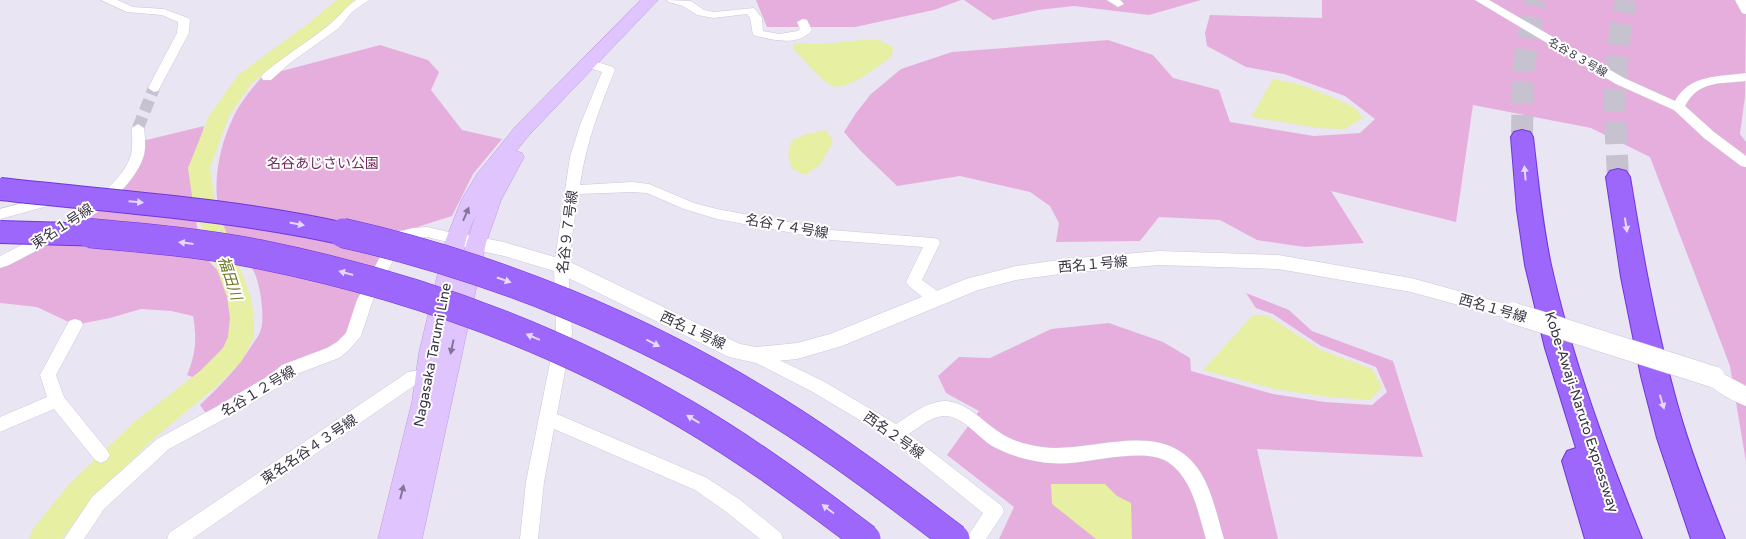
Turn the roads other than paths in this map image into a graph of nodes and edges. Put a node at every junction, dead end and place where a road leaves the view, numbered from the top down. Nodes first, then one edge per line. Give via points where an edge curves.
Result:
1 (107, 0) edge
2 (364, 0) edge
3 (650, 0) edge
4 (662, 0) edge
5 (673, 0) edge
6 (1481, 0) edge
7 (1741, 0) edge
8 (1746, 11) edge
9 (803, 22) dead end
10 (592, 64) junction
11 (267, 77) dead end
12 (1746, 77) edge
13 (154, 88) tunnel mouth
14 (1678, 107) junction
15 (138, 128) tunnel mouth
16 (1522, 136) tunnel mouth
17 (1746, 163) edge
18 (1618, 177) tunnel mouth
19 (0, 189) edge
20 (572, 190) junction
21 (1527, 203) junction
22 (88, 211) junction
23 (0, 214) edge
24 (0, 232) edge
25 (466, 241) junction
26 (0, 263) edge
27 (560, 266) junction
28 (938, 299) junction
29 (75, 325) dead end
30 (756, 355) junction
31 (437, 374) junction
32 (1746, 397) edge
33 (57, 400) junction
34 (547, 418) junction
35 (0, 425) edge
36 (896, 433) junction
37 (101, 455) dead end
38 (73, 539) edge
39 (176, 539) edge
40 (391, 539) edge
41 (409, 539) edge
42 (529, 539) edge
43 (774, 539) edge
44 (866, 539) edge
45 (955, 539) edge
46 (975, 539) edge
47 (1215, 539) edge
48 (1602, 539) edge
49 (1625, 539) edge
50 (1708, 539) edge

1 - 13 street via 131,10 164,12 184,20 183,33
2 - 11 street
3 - 10 main road, Nagasaka Tarumi Line
4 - 10 main road, Nagasaka Tarumi Line
5 - 9 street via 687,3 701,13 714,15 750,10 756,18 757,33 779,38 802,34 806,30
6 - 14 street, 名谷８３号線 via 1620,81
7 - 8 street
10 - 20 street, 名谷９７号線 via 609,70 586,125
10 - 25 main road, Nagasaka Tarumi Line via 516,154
12 - 14 street via 1697,84 1689,88
14 - 17 street, 名谷８３号線
15 - 22 street, 東名１号線 via 137,157 117,186
21 -> 16 highway, Kobe-Awaji-Naruto Expressway
18 -> 50 highway via 1655,377 1688,487
19 -> 45 highway, bridge via 182,206 300,224 414,251 528,288 640,337 748,394 860,467
20 - 27 street, 名谷９７号線
20 - 28 street, 名谷７４号線 via 649,188 689,206 718,214 831,235 933,242 914,282
21 - 48 highway via 1534,279 1552,366
21 - 49 highway, Kobe-Awaji-Naruto Expressway via 1541,282 1565,368
22 - 23 street via 74,202 57,200
22 - 26 street, 東名１号線
44 -> 24 highway, bridge via 769,468 659,399 548,343 443,302 329,269 210,246 71,232
25 - 27 street, 西名１号線
25 - 31 main road, Nagasaka Tarumi Line
25 - 38 street, 名谷１２号線 via 427,232 411,232 398,237 362,309 353,336 333,353 288,370 222,412 163,444 98,504
27 - 30 street, 西名１号線 via 729,348
27 - 34 street, 名谷９７号線 via 564,333
28 - 30 street, 西名１号線 via 835,340 797,351
28 - 32 street, 西名１号線, bridge via 973,284 1016,272 1067,266 1159,258 1278,262 1411,285 1513,313 1714,377
29 - 33 street via 48,375
30 - 36 street, 西名２号線 via 817,386
31 - 39 street, 東名名谷４３号線 via 414,377
40 -> 31 main road, Nagasaka Tarumi Line via 424,402
31 - 41 main road, Nagasaka Tarumi Line
33 - 35 street
33 - 37 street
34 - 42 street, 名谷９７号線
34 - 43 street via 701,484
36 - 46 street, 西名２号線 via 995,512
36 - 47 street via 936,410 948,408 959,412 999,442 1025,452 1056,456 1152,449 1173,457 1190,472 1198,486

